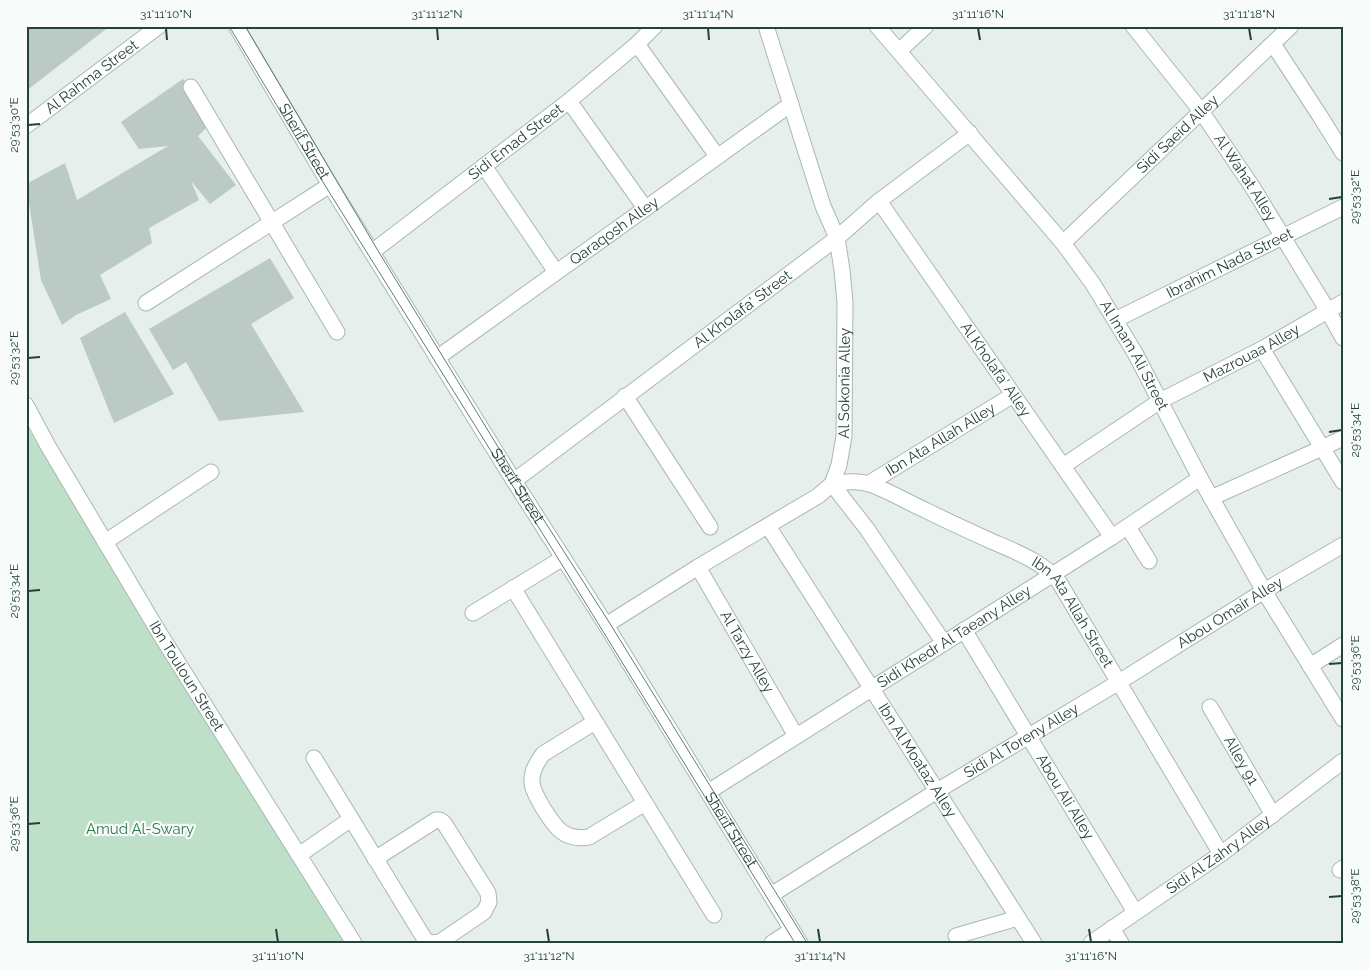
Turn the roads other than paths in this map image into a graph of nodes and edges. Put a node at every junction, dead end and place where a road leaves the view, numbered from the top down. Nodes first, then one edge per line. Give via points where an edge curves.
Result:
1 (159, 26) edge
2 (236, 26) edge
3 (655, 26) edge
4 (766, 26) edge
5 (877, 26) edge
6 (926, 26) edge
7 (1133, 26) edge
8 (1291, 26) edge
9 (637, 44) junction
10 (1273, 44) junction
11 (899, 51) junction
12 (191, 87) dead end
13 (569, 101) junction
14 (791, 104) junction
15 (1202, 111) junction
16 (26, 126) edge
17 (970, 133) junction
18 (1343, 153) edge
19 (717, 156) junction
20 (484, 166) junction
21 (330, 185) junction
22 (879, 201) junction
23 (1343, 207) edge
24 (645, 208) junction
25 (272, 222) junction
26 (1282, 237) junction
27 (837, 238) junction
28 (1063, 243) junction
29 (372, 252) junction
30 (556, 272) junction
31 (1343, 302) edge
32 (146, 303) dead end
33 (1328, 311) junction
34 (1116, 320) junction
35 (337, 332) dead end
36 (1343, 338) edge
37 (1262, 349) junction
38 (437, 358) junction
39 (1014, 395) junction
40 (625, 396) junction
41 (1160, 401) junction
42 (26, 406) edge
43 (1343, 438) edge
44 (1322, 448) junction
45 (1063, 466) junction
46 (211, 472) dead end
47 (1200, 478) junction
48 (514, 480) junction
49 (1343, 482) edge
50 (832, 484) junction
51 (868, 484) junction
52 (1212, 498) junction
53 (768, 526) junction
54 (710, 527) dead end
55 (1128, 527) junction
56 (1112, 537) junction
57 (105, 542) junction
58 (1343, 545) edge
59 (563, 558) junction
60 (1149, 561) dead end
61 (698, 567) junction
62 (1053, 574) junction
63 (513, 588) junction
64 (1264, 591) junction
65 (473, 614) dead end
66 (606, 625) junction
67 (964, 630) junction
68 (944, 643) junction
69 (1343, 645) edge
70 (1310, 666) junction
71 (1119, 682) junction
72 (871, 689) junction
73 (1210, 707) dead end
74 (1343, 719) edge
75 (595, 722) junction
76 (796, 736) junction
77 (1028, 736) junction
78 (314, 758) dead end
79 (1343, 761) edge
80 (937, 791) junction
81 (708, 792) junction
82 (645, 803) junction
83 (1273, 815) junction
84 (351, 819) junction
85 (1222, 854) junction
86 (299, 855) junction
87 (375, 859) junction
88 (771, 895) junction
89 (1135, 912) junction
90 (714, 915) dead end
91 (1018, 918) junction
92 (1112, 928) junction
93 (796, 936) edge
94 (956, 936) dead end
95 (354, 943) edge
96 (430, 943) edge
97 (772, 943) edge
98 (1034, 943) edge
99 (1091, 943) edge
100 (1121, 943) edge

1 - 16 street, Al Rahma Street
2 - 21 street, Sherif Street
3 - 9 street, Sidi Emad Street
4 - 14 street, Al Sokonia Alley
5 - 11 street, Al Imam Ali Street
6 - 11 street
7 - 15 street, Al Wahat Alley
8 - 10 street, Sidi Saeid Alley
9 - 13 street, Sidi Emad Street
9 - 19 street
10 - 15 street, Sidi Saeid Alley
10 - 18 street
11 - 17 street, Al Imam Ali Street
12 - 25 street
13 - 20 street, Sidi Emad Street
13 - 24 street
14 - 19 street, Qaraqosh Alley
14 - 27 street, Al Sokonia Alley via 823,206
15 - 26 street, Al Wahat Alley
15 - 28 street, Sidi Saeid Alley
17 - 22 street, Al Kholafa' Street
17 - 28 street, Al Imam Ali Street
19 - 24 street, Qaraqosh Alley
20 - 29 street, Sidi Emad Street
20 - 30 street
21 - 25 street
21 - 29 street, Sherif Street
22 - 27 street, Al Kholafa' Street
22 - 39 street, Al Kholafa' Alley
23 - 26 street, Ibrahim Nada Street
24 - 30 street, Qaraqosh Alley
25 - 32 street
25 - 35 street
26 - 33 street, Al Wahat Alley
26 - 34 street, Ibrahim Nada Street
27 - 40 street, Al Kholafa' Street
27 - 50 street, Al Sokonia Alley via 845,302 844,436
28 - 34 street, Al Imam Ali Street
29 - 38 street, Sherif Street
30 - 38 street, Qaraqosh Alley
31 - 33 street, Mazrouaa Alley
33 - 36 street, Al Wahat Alley
33 - 37 street, Mazrouaa Alley
34 - 41 street, Al Imam Ali Street
37 - 41 street, Mazrouaa Alley
37 - 44 street
38 - 48 street, Sherif Street
39 - 45 street, Al Kholafa' Alley
39 - 51 street, Ibn Ata Allah Alley
40 - 48 street, Al Kholafa' Street
40 - 54 street
41 - 45 street, Mazrouaa Alley
41 - 47 street, Al Imam Ali Street
42 - 57 street, Ibn Touloun Street
43 - 44 street
44 - 49 street
44 - 52 street
45 - 56 street, Al Kholafa' Alley
46 - 57 street
47 - 52 street, Al Imam Ali Street
47 - 55 street, Sidi Khedr Al Taeany Alley
48 - 59 street, Sherif Street
50 - 51 street, Ibn Ata Allah Street via 850,481
50 - 53 street
50 - 68 street
51 - 62 street, Ibn Ata Allah Street via 1008,548
52 - 64 street, Al Imam Ali Street
53 - 61 street
53 - 72 street, Ibn Al Moataz Alley
55 - 56 street, Sidi Khedr Al Taeany Alley
55 - 60 street
56 - 62 street, Sidi Khedr Al Taeany Alley
57 - 86 street, Ibn Touloun Street
58 - 64 street, Abou Omair Alley
59 - 63 street
59 - 66 street, Sherif Street
61 - 66 street
61 - 76 street, Al Tarzy Alley
62 - 67 street, Sidi Khedr Al Taeany Alley
62 - 71 street, Ibn Ata Allah Street
63 - 65 street
63 - 75 street
64 - 70 street, Al Imam Ali Street
64 - 71 street, Abou Omair Alley
66 - 81 street, Sherif Street
67 - 68 street, Sidi Khedr Al Taeany Alley
67 - 77 street, Abou Ali Alley
68 - 72 street, Sidi Khedr Al Taeany Alley
69 - 70 street
70 - 74 street, Al Imam Ali Street
71 - 77 street, Sidi Al Toreny Alley
71 - 85 street, Ibn Ata Allah Street
72 - 76 street, Sidi Khedr Al Taeany Alley
72 - 80 street, Ibn Al Moataz Alley
73 - 83 street, Alley 91
75 - 82 street
75 - 82 street via 542,754 533,771 534,792 554,825 565,834 581,838
76 - 81 street, Sidi Khedr Al Taeany Alley
77 - 80 street, Sidi Al Toreny Alley
77 - 89 street, Abou Ali Alley
78 - 84 street
79 - 83 street, Sidi Al Zahry Alley
80 - 88 street, Sidi Al Toreny Alley
80 - 91 street, Ibn Al Moataz Alley
81 - 88 street, Sherif Street
82 - 90 street
83 - 85 street, Sidi Al Zahry Alley
84 - 86 street
84 - 87 street
85 - 89 street, Sidi Al Zahry Alley
86 - 95 street, Ibn Touloun Street
87 - 96 street
87 - 96 street via 436,820 444,823 488,893 489,902 484,912 440,942
88 - 93 street, Sherif Street
89 - 92 street, Sidi Al Zahry Alley
91 - 94 street
91 - 98 street, Ibn Al Moataz Alley
92 - 99 street, Sidi Al Zahry Alley
92 - 100 street
93 - 97 street

